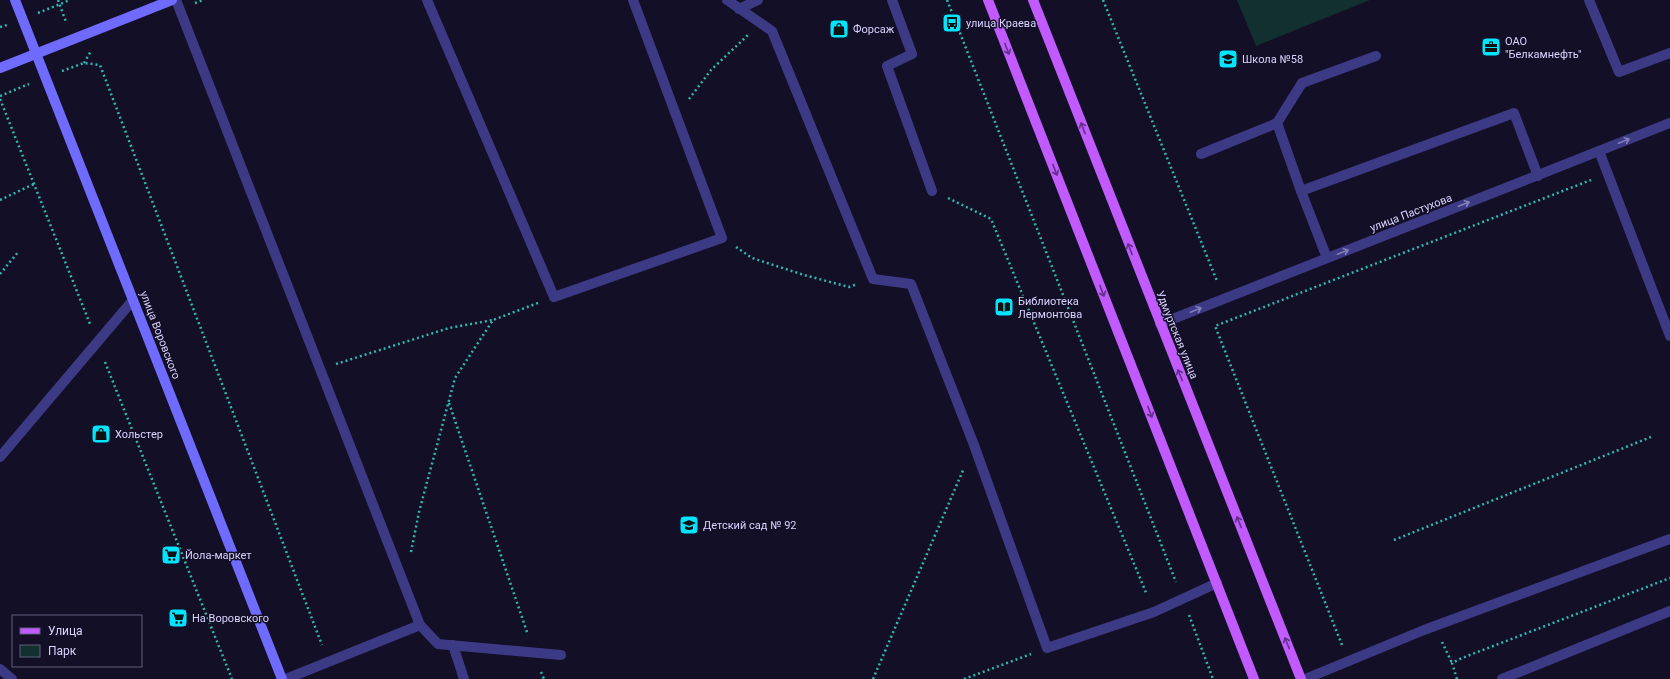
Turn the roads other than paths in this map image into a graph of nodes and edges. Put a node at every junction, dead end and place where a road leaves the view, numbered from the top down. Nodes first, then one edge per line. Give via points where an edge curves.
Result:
1 (16, 0) edge
2 (172, 0) edge
3 (176, 0) edge
4 (427, 0) edge
5 (633, 0) edge
6 (727, 0) edge
7 (758, 0) edge
8 (892, 0) edge
9 (988, 0) edge
10 (1033, 0) edge
11 (1589, 0) edge
12 (739, 9) junction
13 (36, 54) junction
14 (1670, 54) edge
15 (1376, 56) dead end
16 (0, 68) edge
17 (1277, 122) junction
18 (1670, 123) edge
19 (1599, 152) junction
20 (1201, 154) dead end
21 (1538, 176) junction
22 (932, 190) road end
23 (1301, 191) junction
24 (1327, 258) junction
25 (133, 300) junction
26 (1160, 324) junction
27 (1670, 336) edge
28 (0, 457) edge
29 (1670, 539) edge
30 (1217, 583) junction
31 (1670, 611) edge
32 (420, 625) junction
33 (453, 645) junction
34 (561, 655) dead end
35 (0, 669) edge
36 (12, 679) edge
37 (282, 679) edge
38 (286, 679) edge
39 (464, 679) edge
40 (1254, 679) edge
41 (1301, 679) edge
42 (1305, 679) edge
43 (1502, 679) edge

1 - 13 main road, улица Воровского
2 - 13 main road
3 - 32 street
4 - 5 street via 554,297 722,238
6 - 12 street
7 - 12 street
8 - 22 street via 912,54 888,66
9 -> 30 main road
26 -> 10 main road, Удмуртская улица
11 - 14 street via 1619,72
12 - 30 street via 772,31 873,279 911,284 974,445 1048,648 1154,612
13 - 16 main road
13 - 25 main road, улица Воровского
15 - 17 street via 1302,83
17 - 20 street
17 - 23 street
19 -> 18 street, улица Пастухова
19 - 21 street, улица Пастухова
19 - 27 street
21 - 23 street via 1514,113
24 -> 21 street, улица Пастухова
23 - 24 street
26 -> 24 street, улица Пастухова
25 - 28 street
25 - 37 main road, улица Воровского
41 -> 26 main road, Удмуртская улица
29 - 42 street via 1434,627
30 - 40 main road
31 - 43 street
32 - 33 street via 438,644
32 - 38 street
33 - 34 street
33 - 39 street
35 - 36 street

